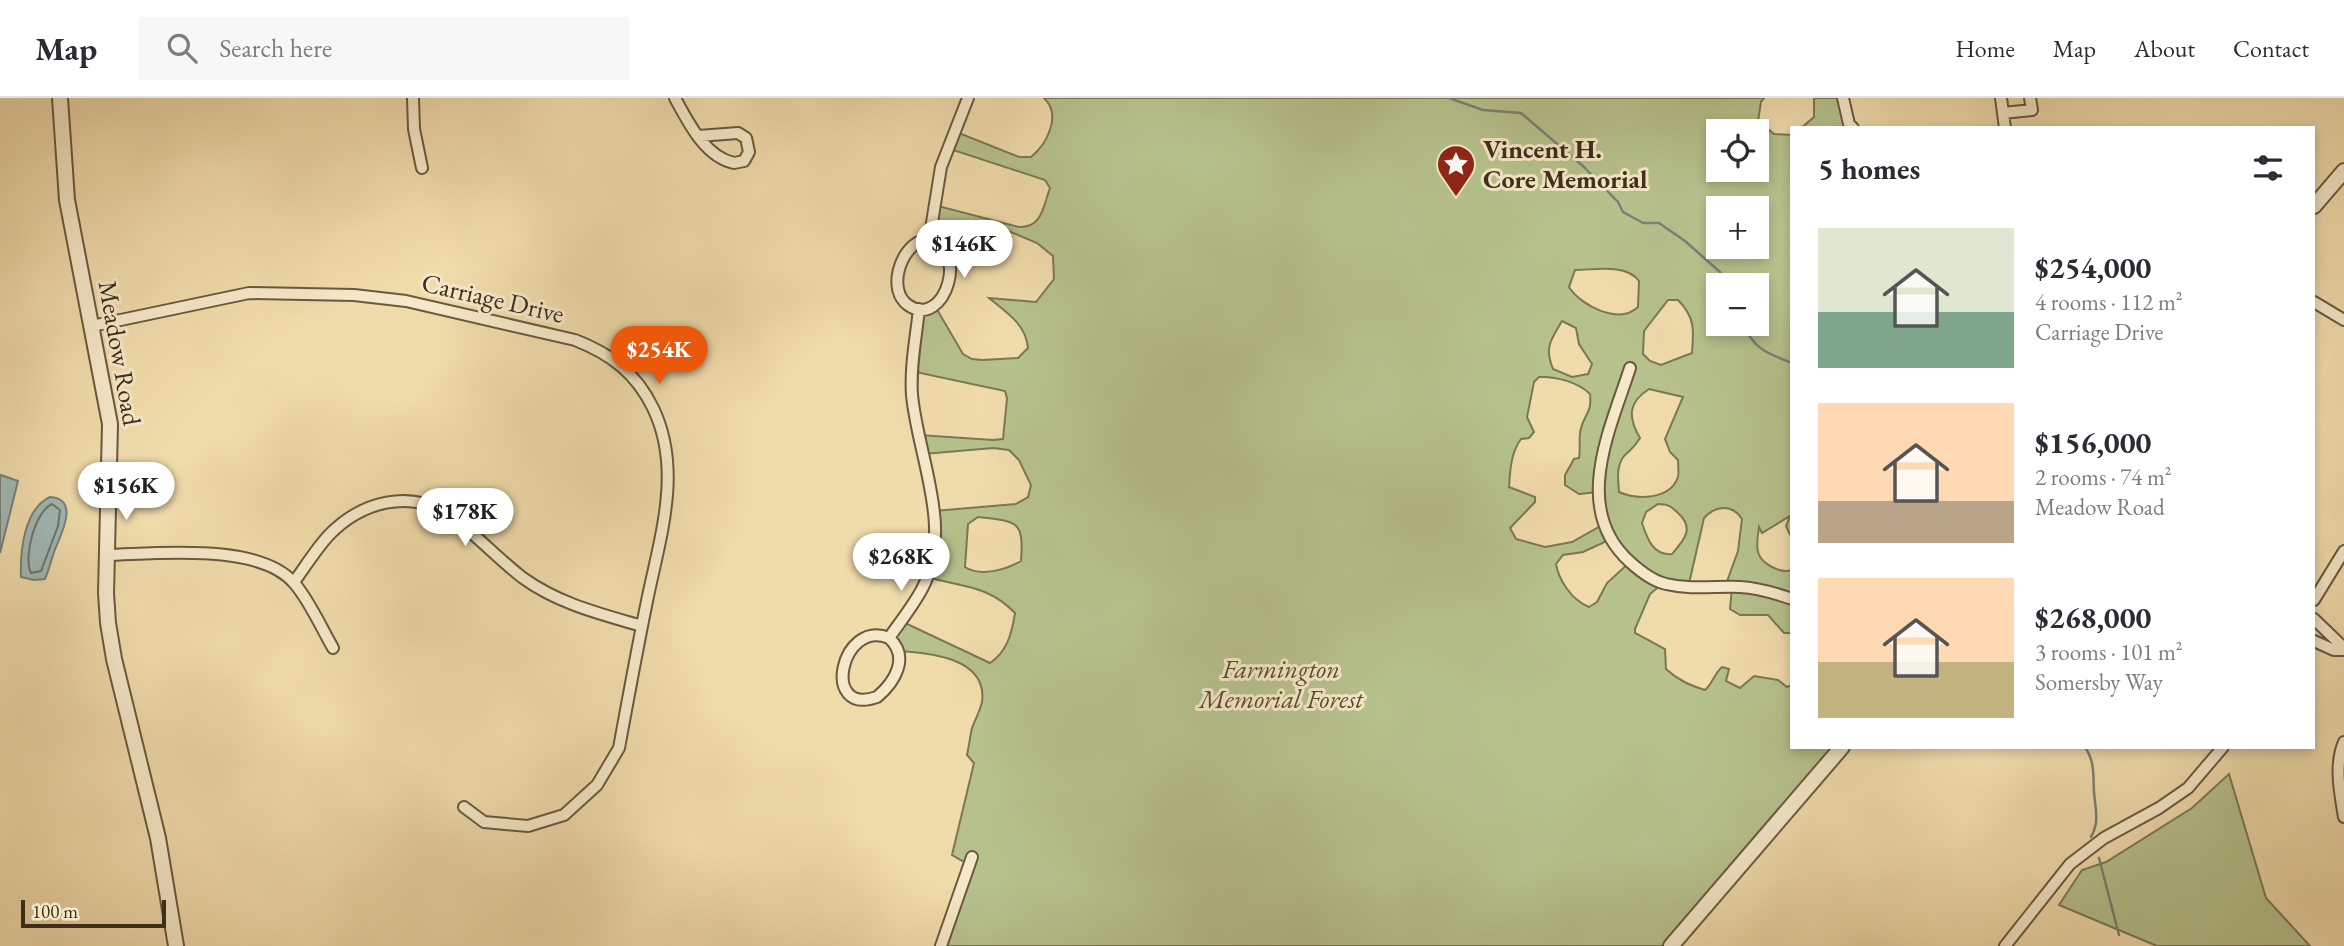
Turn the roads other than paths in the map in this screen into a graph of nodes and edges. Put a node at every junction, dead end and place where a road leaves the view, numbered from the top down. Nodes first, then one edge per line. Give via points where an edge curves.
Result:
1 (60, 98) edge
2 (413, 98) edge
3 (675, 98) edge
4 (968, 98) edge
5 (1843, 98) edge
6 (2001, 98) edge
7 (2030, 98) edge
8 (2003, 113) junction
9 (1851, 126) edge
10 (2005, 126) edge
11 (698, 136) junction
12 (422, 168) dead end
13 (2344, 171) edge
14 (2315, 205) edge
15 (929, 241) junction
16 (2315, 303) edge
17 (919, 309) junction
18 (2344, 320) edge
19 (92, 326) junction
20 (1630, 368) dead end
21 (2344, 551) edge
22 (107, 555) junction
23 (294, 582) junction
24 (1790, 598) edge
25 (2315, 598) edge
26 (2315, 620) edge
27 (642, 626) junction
28 (889, 638) junction
29 (2315, 641) edge
30 (333, 648) dead end
31 (2344, 649) edge
32 (2344, 742) edge
33 (1840, 749) edge
34 (2222, 749) edge
35 (464, 807) dead end
36 (2344, 817) edge
37 (972, 856) dead end
38 (176, 946) edge
39 (941, 946) edge
40 (1671, 946) edge
41 (2005, 946) edge

1 - 19 street, Meadow Road via 68,202
2 - 12 street
3 - 11 street
4 - 15 street via 942,167
5 - 9 street
6 - 8 street
7 - 8 street via 2032,110
8 - 10 street
11 - 11 street via 729,162 739,163 750,152 746,138 738,133
13 - 14 street
15 - 17 street via 908,249 899,273 901,297
15 - 17 street via 944,249 949,274 942,300
16 - 18 street
17 - 28 street via 912,398 935,532 923,588
19 - 22 street, Meadow Road via 110,424
19 - 27 street, Carriage Drive via 249,293 354,295 471,315 597,349 634,377 665,439 668,489
20 - 24 street via 1597,480 1599,506 1620,553 1662,583 1688,588 1741,587
21 - 25 street
22 - 23 street via 224,554 265,565
22 - 38 street, Meadow Road via 106,593 114,659 158,838
23 - 27 street via 329,535 366,508 400,500 416,502 447,514 545,592
23 - 30 street
26 - 31 street
27 - 35 street, Carriage Drive via 619,748 597,785 564,815 528,827 484,822
28 - 28 street via 867,637 849,655 841,678 853,697 877,697 894,676 901,660
29 - 31 street
32 - 36 street via 2339,783
33 - 40 street
34 - 41 street via 2188,788 2070,864
37 - 39 street

